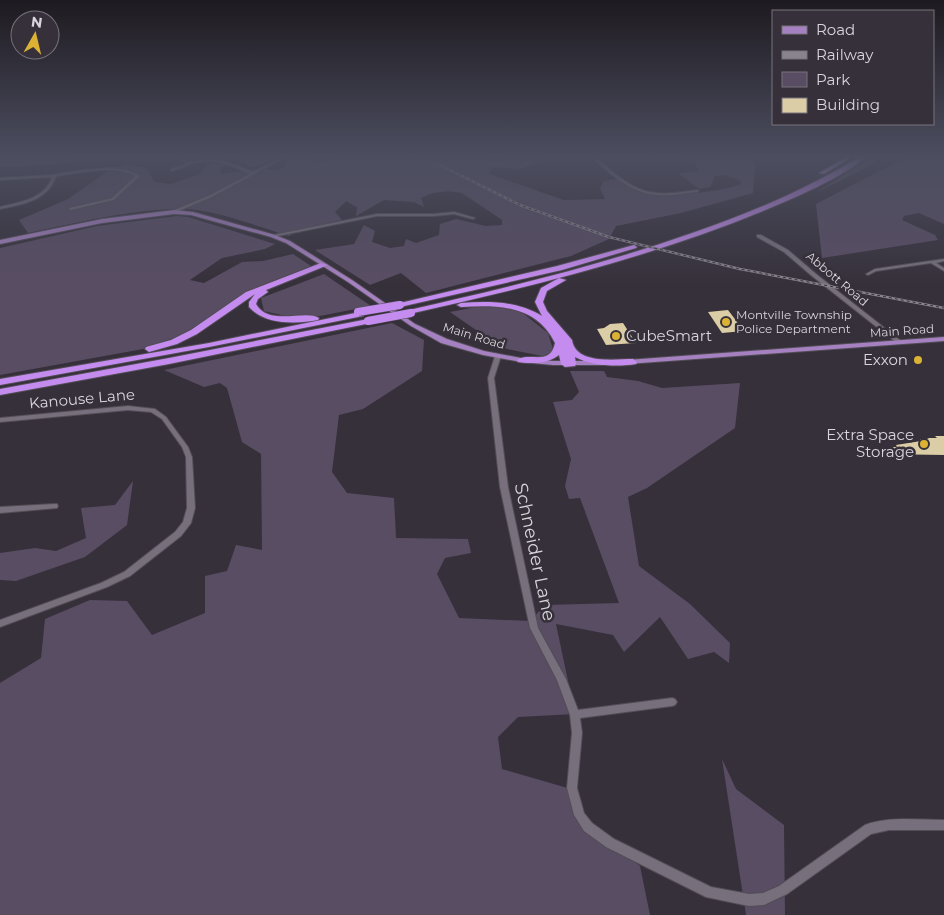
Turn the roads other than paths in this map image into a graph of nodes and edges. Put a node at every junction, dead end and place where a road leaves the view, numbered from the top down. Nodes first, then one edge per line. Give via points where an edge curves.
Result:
1 (34, 199) edge
2 (113, 199) edge
3 (205, 199) edge
4 (767, 199) edge
5 (785, 199) edge
6 (0, 208) edge
7 (71, 210) dead end
8 (174, 212) junction
9 (473, 218) dead end
10 (273, 236) junction
11 (759, 236) dead end
12 (0, 242) edge
13 (633, 255) junction
14 (944, 260) edge
15 (932, 262) junction
16 (326, 266) junction
17 (944, 270) edge
18 (868, 274) dead end
19 (359, 313) junction
20 (410, 313) junction
21 (560, 340) junction
22 (943, 340) edge
23 (899, 342) junction
24 (571, 348) junction
25 (498, 356) junction
26 (521, 360) junction
27 (633, 362) junction
28 (568, 364) junction
29 (0, 381) edge
30 (0, 392) edge
31 (0, 420) edge
32 (54, 506) dead end
33 (0, 510) edge
34 (0, 624) edge
35 (672, 702) dead end
36 (575, 715) junction
37 (944, 825) edge

1 - 6 street
2 - 7 street
3 - 8 street
4 - 19 highway, bridge via 682,232 581,262
5 - 13 highway via 708,230
8 - 10 main road, Main Road via 197,215
8 - 12 main road, Main Road via 102,221
9 - 10 street via 454,213 371,215
10 - 16 main road, Main Road
11 - 23 street, Abbott Road via 786,251
13 - 20 highway
13 - 24 highway via 560,280 542,293 539,299 541,309 566,336
14 - 15 street
15 - 17 street
15 - 18 street via 875,270
16 - 19 highway via 262,292 254,299 253,307 264,314 290,319
16 - 25 main road, Main Road via 422,330 450,343
16 - 29 highway via 249,294 200,329 166,345
19 - 29 highway via 200,346
20 - 21 highway via 466,305 511,306 540,318
20 - 30 highway, bridge
21 - 26 highway via 557,353 552,358
21 - 28 highway
22 - 23 main road, Main Road
23 - 27 main road, Main Road
24 - 27 highway via 589,360
24 - 28 highway
25 - 26 main road, Main Road
25 - 36 street, Schneider Lane via 492,372 493,402 504,487 529,609 534,628
26 - 28 main road, Main Road
27 - 28 main road, Main Road
31 - 34 street, Kanouse Lane via 128,408 153,410 164,418 189,457 191,508 188,523 178,534 127,574
32 - 33 street
35 - 36 street
36 - 37 street, Schneider Lane via 578,728 572,788 574,802 583,821 610,843 710,893 749,900 764,899 783,890 870,829 889,825

